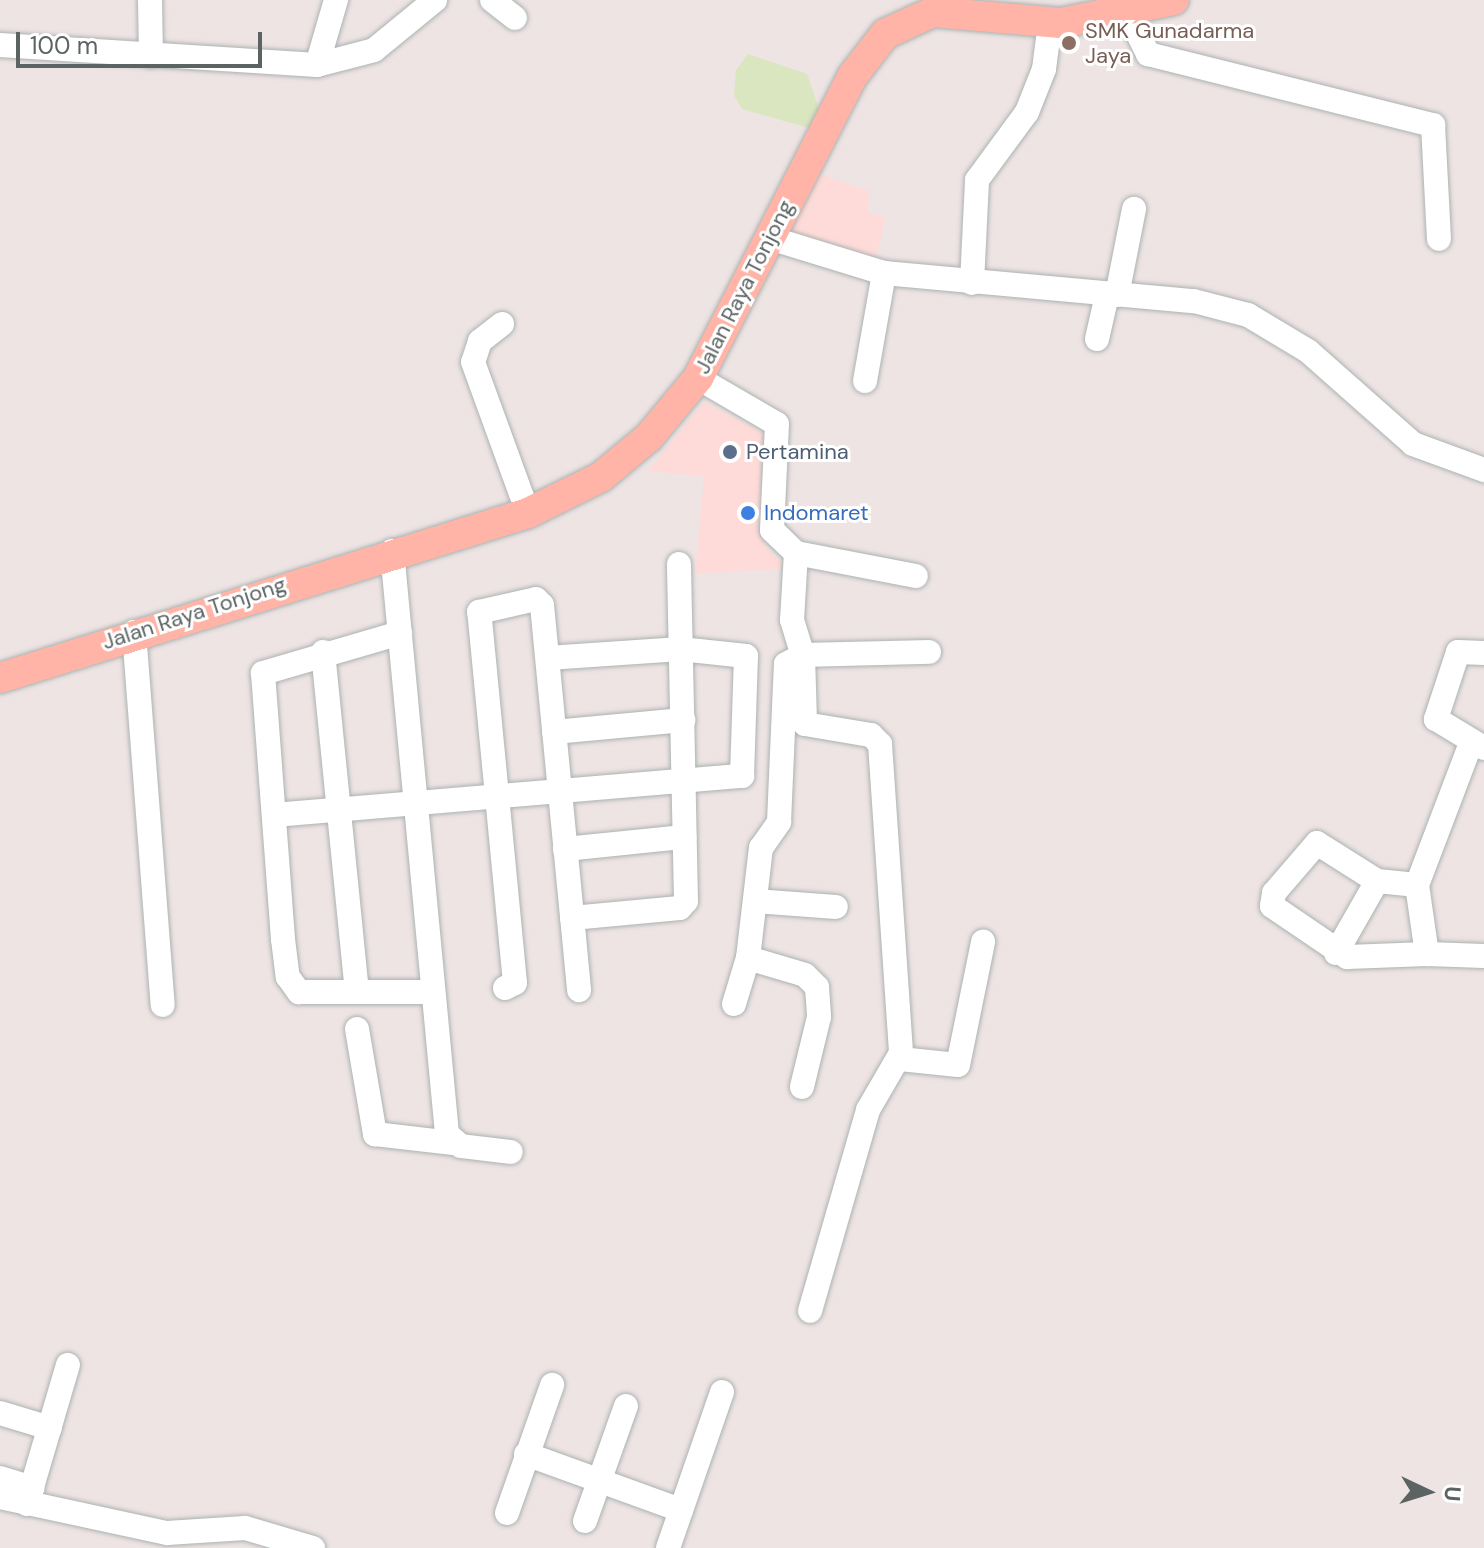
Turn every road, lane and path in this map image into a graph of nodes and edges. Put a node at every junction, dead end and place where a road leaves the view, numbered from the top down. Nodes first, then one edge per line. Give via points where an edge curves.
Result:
1 (150, 0) edge
2 (336, 0) edge
3 (435, 0) edge
4 (492, 0) edge
5 (1174, 0) edge
6 (1128, 14) junction
7 (1032, 15) edge
8 (515, 18) dead end
9 (0, 45) edge
10 (151, 56) junction
11 (317, 65) junction
12 (1134, 209) dead end
13 (770, 238) junction
14 (1439, 239) dead end
15 (884, 273) junction
16 (972, 283) junction
17 (1112, 295) junction
18 (502, 324) dead end
19 (1097, 339) dead end
20 (698, 378) junction
21 (865, 381) dead end
22 (1484, 470) edge
23 (528, 513) junction
24 (392, 551) junction
25 (796, 553) junction
26 (679, 564) dead end
27 (916, 576) dead end
28 (134, 632) junction
29 (400, 633) junction
30 (680, 649) junction
31 (323, 652) junction
32 (929, 652) dead end
33 (1484, 653) edge
34 (803, 655) junction
35 (548, 658) junction
36 (0, 678) edge
37 (0, 686) edge
38 (683, 720) junction
39 (554, 732) junction
40 (1477, 745) edge
41 (684, 781) junction
42 (559, 787) junction
43 (498, 793) junction
44 (416, 801) junction
45 (338, 808) junction
46 (274, 815) junction
47 (684, 837) junction
48 (565, 849) junction
49 (1377, 881) junction
50 (1417, 885) junction
51 (755, 901) junction
52 (836, 907) dead end
53 (572, 918) junction
54 (983, 942) dead end
55 (1336, 953) junction
56 (1427, 954) junction
57 (1484, 956) edge
58 (748, 958) junction
59 (505, 988) dead end
60 (579, 990) dead end
61 (357, 991) junction
62 (432, 992) junction
63 (734, 1004) dead end
64 (163, 1005) dead end
65 (357, 1029) dead end
66 (900, 1059) junction
67 (802, 1087) dead end
68 (453, 1143) junction
69 (511, 1152) dead end
70 (810, 1311) dead end
71 (68, 1365) dead end
72 (552, 1385) dead end
73 (722, 1392) dead end
74 (626, 1406) dead end
75 (0, 1413) edge
76 (50, 1428) junction
77 (526, 1454) junction
78 (0, 1478) edge
79 (598, 1480) junction
80 (30, 1496) junction
81 (0, 1497) edge
82 (681, 1510) junction
83 (507, 1513) dead end
84 (585, 1521) dead end
85 (313, 1548) edge
86 (668, 1548) edge

1 - 10 street
2 - 11 street
3 - 11 street via 374,50
4 - 8 street
5 - 6 main road, Jalan Raya Tonjong
6 - 7 main road, Jalan Raya Tonjong
6 - 14 street via 1148,54 1433,125
7 - 13 main road, Jalan Raya Tonjong via 933,12 885,34 852,77
7 - 16 street via 1044,69 1027,112 977,180
9 - 10 street
10 - 11 street
12 - 17 street
13 - 15 street
13 - 20 main road, Jalan Raya Tonjong
15 - 16 street
15 - 21 street
16 - 17 street
17 - 19 street
17 - 22 street via 1194,301 1248,315 1308,351 1413,444
18 - 23 street via 480,341 473,362
20 - 23 main road, Jalan Raya Tonjong via 622,462
20 - 25 street via 777,424 772,530
23 - 24 main road, Jalan Raya Tonjong
24 - 28 main road, Jalan Raya Tonjong
24 - 29 street
25 - 27 street
25 - 34 street via 792,620
26 - 30 street
28 - 36 main road, Jalan Raya Tonjong
28 - 64 street
29 - 31 street
29 - 44 street
30 - 35 street
30 - 38 street
30 - 41 street via 747,659 742,776
31 - 45 street
31 - 46 street via 263,673
32 - 34 street
33 - 40 street via 1458,652 1436,719
34 - 51 street via 790,658 783,674 783,794 779,822 761,848
34 - 66 street via 805,724 871,735 880,744
35 - 39 street
35 - 43 street via 540,601 480,608
36 - 37 street
38 - 39 street
38 - 41 street
39 - 42 street
40 - 50 street
41 - 42 street
41 - 47 street
42 - 43 street
42 - 48 street
43 - 44 street
43 - 59 street via 515,983
44 - 45 street
44 - 62 street
45 - 46 street
45 - 61 street
46 - 61 street via 292,990
47 - 48 street
47 - 53 street via 684,906
48 - 53 street
49 - 50 street
49 - 55 street
49 - 55 street via 1317,843 1274,893 1274,911
50 - 56 street
51 - 52 street
51 - 58 street
53 - 60 street
54 - 66 street via 961,1061 949,1068
55 - 56 street
56 - 57 street
58 - 63 street
58 - 67 street via 805,975 817,987 819,1017
61 - 62 street
62 - 68 street
65 - 68 street via 375,1134
66 - 70 street via 868,1110
68 - 69 street
71 - 76 street
72 - 77 street
73 - 82 street
74 - 79 street
75 - 76 street
76 - 80 street
77 - 79 street
77 - 83 street
78 - 80 street
79 - 82 street
79 - 84 street
80 - 81 street
80 - 85 street via 167,1533 245,1528
82 - 86 street

